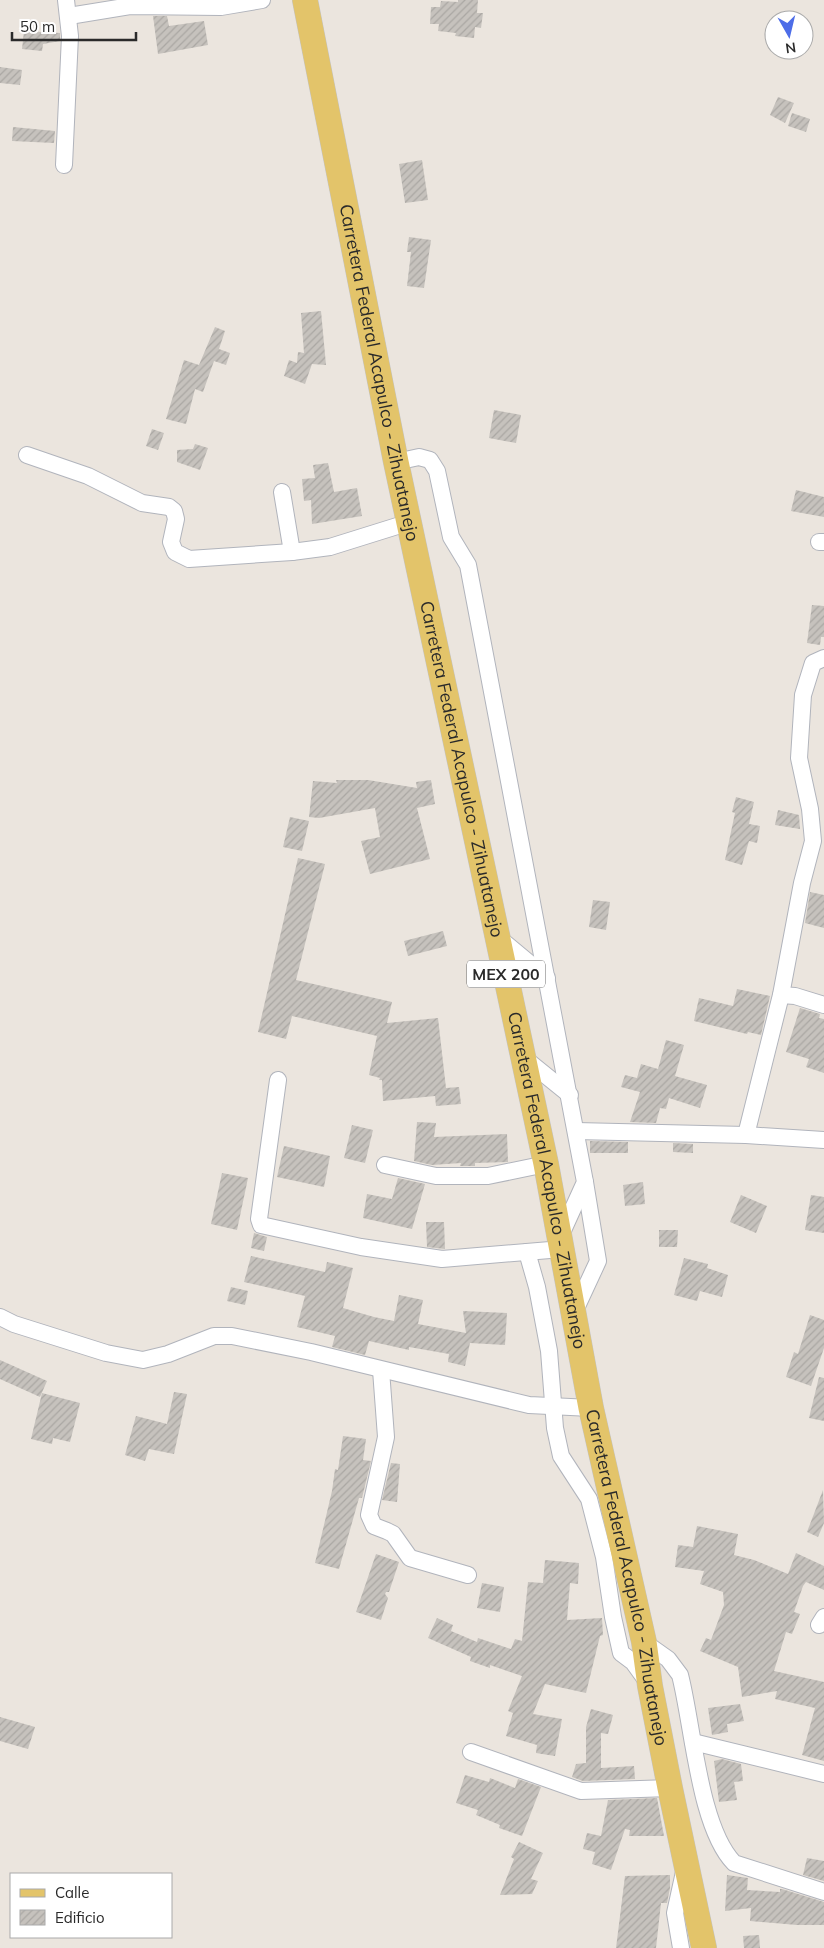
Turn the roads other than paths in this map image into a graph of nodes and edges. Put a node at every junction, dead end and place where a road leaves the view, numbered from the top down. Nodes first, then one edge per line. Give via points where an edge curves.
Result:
1 (66, 0) edge
2 (262, 0) edge
3 (305, 0) edge
4 (69, 16) junction
5 (64, 165) dead end
6 (27, 455) dead end
7 (396, 462) junction
8 (282, 492) dead end
9 (410, 522) junction
10 (292, 552) junction
11 (824, 658) edge
12 (817, 808) edge
13 (498, 938) junction
14 (547, 978) junction
15 (781, 995) junction
16 (824, 1005) edge
17 (523, 1057) junction
18 (278, 1080) dead end
19 (570, 1096) junction
20 (576, 1132) junction
21 (746, 1135) junction
22 (824, 1140) edge
23 (546, 1164) junction
24 (385, 1165) dead end
25 (585, 1182) junction
26 (561, 1243) junction
27 (527, 1252) junction
28 (573, 1314) junction
29 (0, 1317) edge
30 (381, 1370) junction
31 (552, 1405) junction
32 (591, 1408) junction
33 (468, 1575) dead end
34 (644, 1642) junction
35 (650, 1686) junction
36 (693, 1742) junction
37 (471, 1752) dead end
38 (824, 1774) edge
39 (670, 1788) junction
40 (686, 1860) junction
41 (824, 1892) edge
42 (681, 1948) edge
43 (704, 1948) edge

1 - 4 street
2 - 4 street via 221,7 130,6
3 - 7 main road, Carretera Federal Acapulco - Zihuatanejo / MEX 200
4 - 5 street
6 - 10 street via 88,476 142,504 169,507 176,519 171,542 175,552 189,559
7 - 9 main road, Carretera Federal Acapulco - Zihuatanejo / MEX 200
7 - 14 street via 419,457 430,460 437,471 451,537 468,565
8 - 10 street
9 - 10 street via 330,547
9 - 13 main road, Carretera Federal Acapulco - Zihuatanejo / MEX 200
11 - 12 street via 813,663 803,695 798,758
12 - 15 street
13 - 14 street
13 - 17 main road, Carretera Federal Acapulco - Zihuatanejo / MEX 200
14 - 19 street
15 - 16 street
15 - 21 street
17 - 19 street
17 - 23 main road, Carretera Federal Acapulco - Zihuatanejo / MEX 200
18 - 27 street via 259,1219 261,1225 361,1247 442,1259
19 - 20 street
20 - 21 street
20 - 25 street
21 - 22 street
23 - 24 street via 488,1176 436,1176
23 - 26 main road, Carretera Federal Acapulco - Zihuatanejo / MEX 200
25 - 26 street
25 - 28 street via 598,1261
26 - 27 street
26 - 28 main road, Carretera Federal Acapulco - Zihuatanejo / MEX 200
27 - 31 street via 549,1351
28 - 32 main road, Carretera Federal Acapulco - Zihuatanejo / MEX 200
29 - 30 street via 106,1353 143,1360 214,1336 232,1336
30 - 31 street via 529,1405
30 - 33 street via 386,1437 369,1515 374,1526 392,1534 410,1558
31 - 32 street
31 - 35 street via 561,1456 589,1499 604,1557 612,1617 621,1653 633,1662
32 - 34 main road, Carretera Federal Acapulco - Zihuatanejo / MEX 200
34 - 35 main road, Carretera Federal Acapulco - Zihuatanejo / MEX 200
34 - 36 street via 668,1658 680,1675
35 - 39 main road, Carretera Federal Acapulco - Zihuatanejo / MEX 200
36 - 38 street
36 - 41 street via 707,1809 726,1855 734,1863
37 - 39 street via 581,1791
39 - 40 main road, Carretera Federal Acapulco - Zihuatanejo / MEX 200
40 - 42 street via 675,1913
40 - 43 main road, Carretera Federal Acapulco - Zihuatanejo / MEX 200

